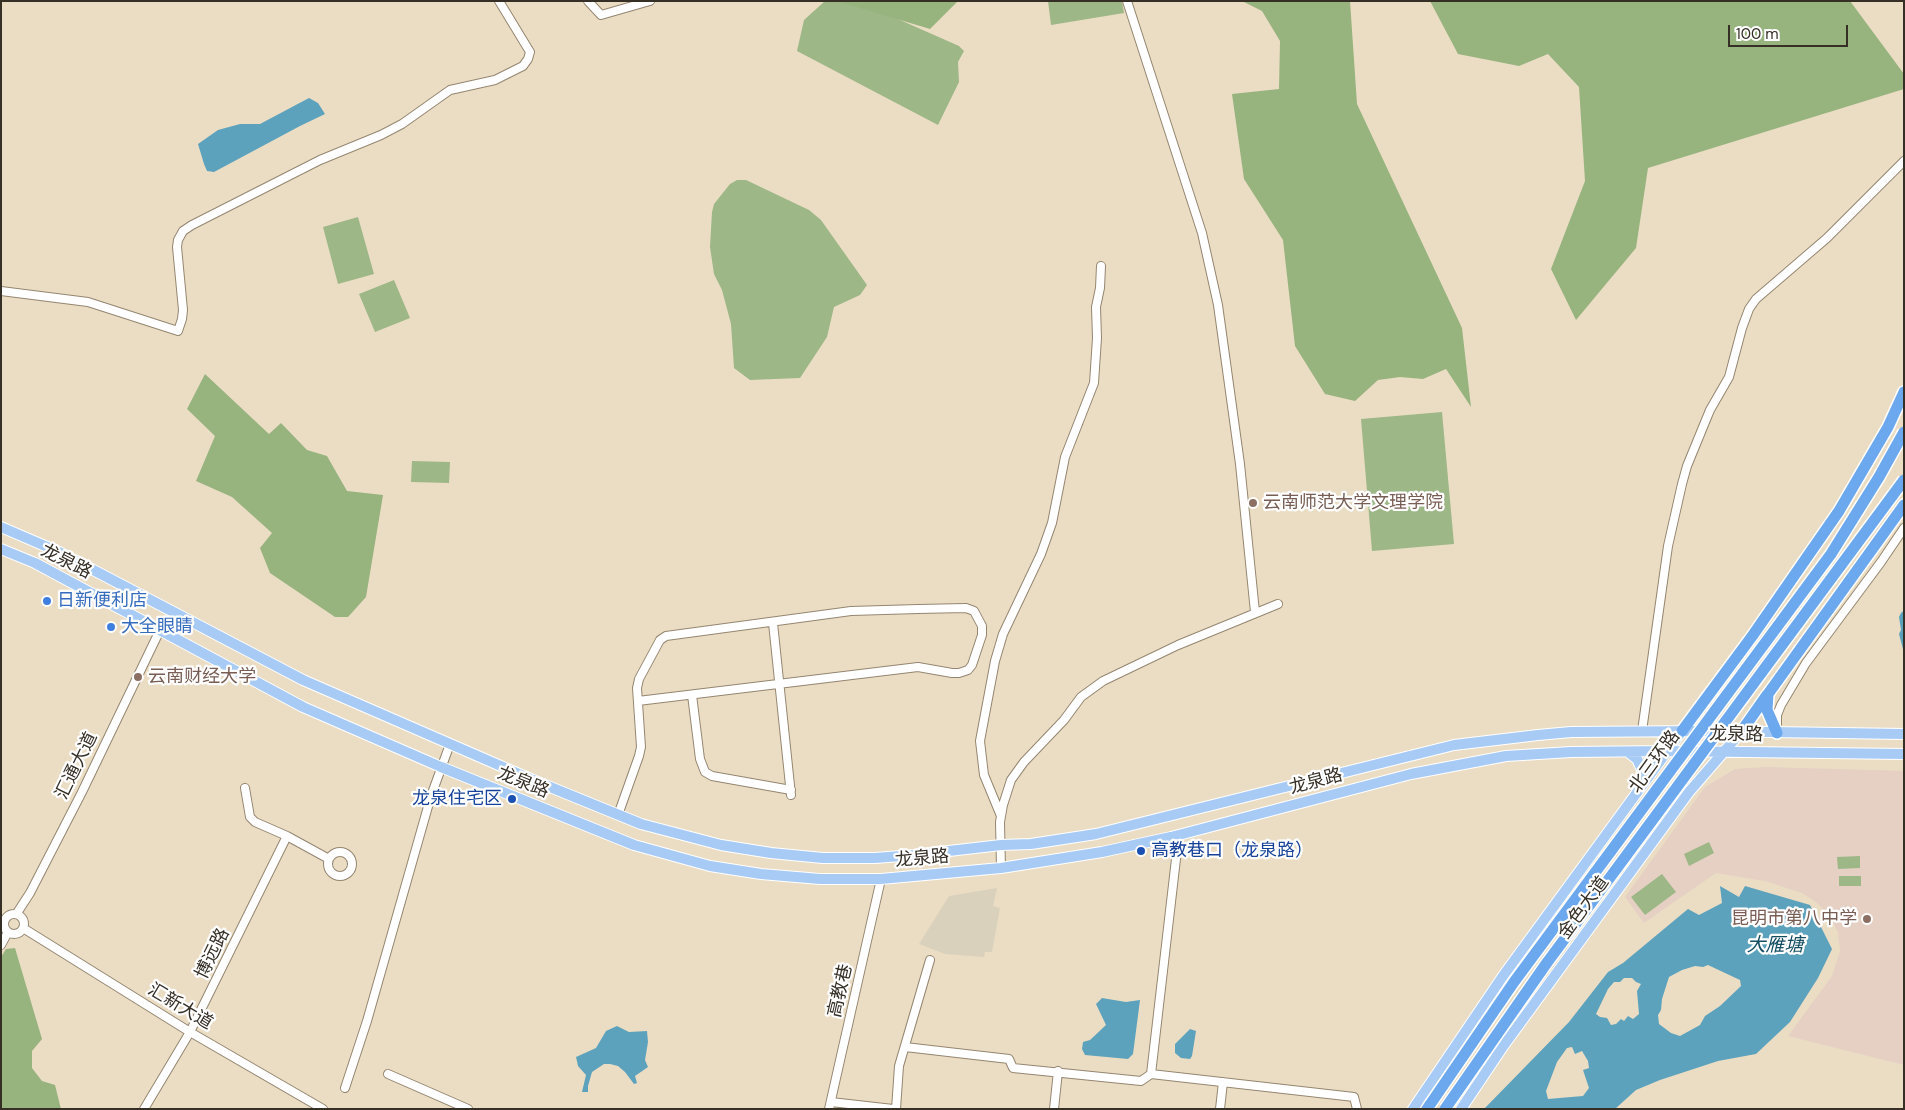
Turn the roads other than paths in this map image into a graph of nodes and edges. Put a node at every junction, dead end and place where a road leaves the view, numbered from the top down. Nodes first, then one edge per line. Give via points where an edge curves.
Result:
1 (499, 1) edge
2 (588, 1) edge
3 (650, 1) edge
4 (1127, 1) edge
5 (1904, 161) edge
6 (1101, 266) dead end
7 (1, 291) edge
8 (1904, 392) edge
9 (1904, 432) edge
10 (1904, 480) edge
11 (1904, 505) edge
12 (1, 527) edge
13 (1904, 528) edge
14 (1, 549) edge
15 (1278, 604) dead end
16 (1255, 612) junction
17 (773, 623) junction
18 (160, 630) junction
19 (780, 684) junction
20 (1768, 694) junction
21 (692, 695) junction
22 (638, 701) junction
23 (1642, 732) junction
24 (1682, 732) junction
25 (1741, 732) junction
26 (1777, 733) junction
27 (1904, 734) edge
28 (450, 744) junction
29 (1666, 751) junction
30 (1628, 752) junction
31 (1724, 752) junction
32 (1904, 754) edge
33 (441, 767) junction
34 (1642, 784) junction
35 (244, 788) dead end
36 (618, 816) junction
37 (1001, 816) junction
38 (1618, 820) junction
39 (287, 836) junction
40 (1171, 837) junction
41 (1651, 844) junction
42 (1001, 845) junction
43 (329, 859) dead end
44 (1001, 868) junction
45 (881, 880) junction
46 (17, 913) junction
47 (3, 918) edge
48 (24, 928) junction
49 (8, 932) junction
50 (1, 945) edge
51 (930, 960) dead end
52 (190, 1032) junction
53 (905, 1047) junction
54 (1058, 1071) junction
55 (388, 1074) dead end
56 (1151, 1074) junction
57 (1223, 1082) junction
58 (345, 1088) dead end
59 (830, 1105) edge
60 (144, 1109) edge
61 (323, 1109) edge
62 (468, 1109) edge
63 (895, 1109) edge
64 (1054, 1109) edge
65 (1220, 1109) edge
66 (1357, 1109) edge
67 (1413, 1109) edge
68 (1427, 1109) edge
69 (1445, 1109) edge
70 (1461, 1109) edge

1 - 7 street via 530,52 523,66 495,80 450,90 402,124 320,160 183,231 177,246 183,310 178,330 88,302
2 - 3 street via 601,15
4 - 16 street via 1202,233 1218,305 1240,464
5 - 23 street via 1749,309 1729,377 1710,410 1685,475 1668,546
6 - 37 street via 1096,307 1094,383 1065,457 1052,523 1044,546 1003,634 980,741 984,776
8 - 24 highway via 1888,427 1839,510
9 - 68 highway, 北三环路, bridge via 1831,554 1514,982
10 - 69 highway, 北三环路, bridge via 1546,964
11 - 20 highway
12 - 28 main road, 龙泉路 via 59,552 303,680
13 - 26 street via 1789,690 1777,715
14 - 18 main road, 龙泉路
15 - 16 street
16 - 37 street via 1119,673 1081,697 1011,780
17 - 19 street
17 - 19 street via 851,611 966,608 974,611 982,626 972,665 960,673 918,667
17 - 22 street via 672,635 660,640 639,680
18 - 33 main road, 龙泉路 via 303,707
18 - 46 street, 汇通大道 via 82,792
19 - 21 street
19 - 21 street via 791,793 705,772 700,760
20 - 25 highway
20 - 26 highway via 1767,710
21 - 22 street
22 - 36 street via 641,747
23 - 24 main road, 龙泉路
23 - 42 main road, 龙泉路 via 1571,732 1454,745 1096,834
24 - 25 main road, 龙泉路
24 - 29 main road, 金色大道
25 - 26 main road, 龙泉路
25 - 31 main road, 金色大道
26 - 27 main road, 龙泉路
28 - 33 street
28 - 36 main road, 龙泉路
29 - 30 main road, 龙泉路
29 - 31 main road, 龙泉路
29 - 34 main road, 金色大道
30 - 34 main road via 1637,759 1642,770
30 - 40 main road, 龙泉路 via 1571,752 1496,758 1411,774
31 - 32 main road, 龙泉路
31 - 41 main road, 金色大道 via 1689,792
33 - 45 main road, 龙泉路 via 610,837 666,855 761,874 820,880
33 - 58 street
34 - 38 main road, 金色大道
35 - 39 street via 250,817 260,825
36 - 42 main road, 龙泉路 via 721,845 822,858 914,855
37 - 42 street
38 - 41 main road via 1631,816 1643,820 1651,830
38 - 67 main road, 金色大道 via 1498,983
39 - 43 street
39 - 52 street, 博远路
40 - 44 main road, 龙泉路
40 - 56 street via 1176,859
41 - 70 main road, 金色大道
42 - 44 street
44 - 45 main road, 龙泉路
45 - 59 street, 高教巷
46 - 47 street
46 - 48 street via 23,918
47 - 49 street
48 - 49 street via 15,934
48 - 52 street, 汇新大道
49 - 50 street
51 - 53 street
52 - 60 street, 博远路
52 - 61 street, 汇新大道
53 - 54 street via 1009,1059 1013,1068
53 - 63 street
54 - 56 street via 1141,1081
54 - 64 street
55 - 62 street
56 - 57 street
57 - 65 street
57 - 66 street via 1354,1097
59 - 63 street

